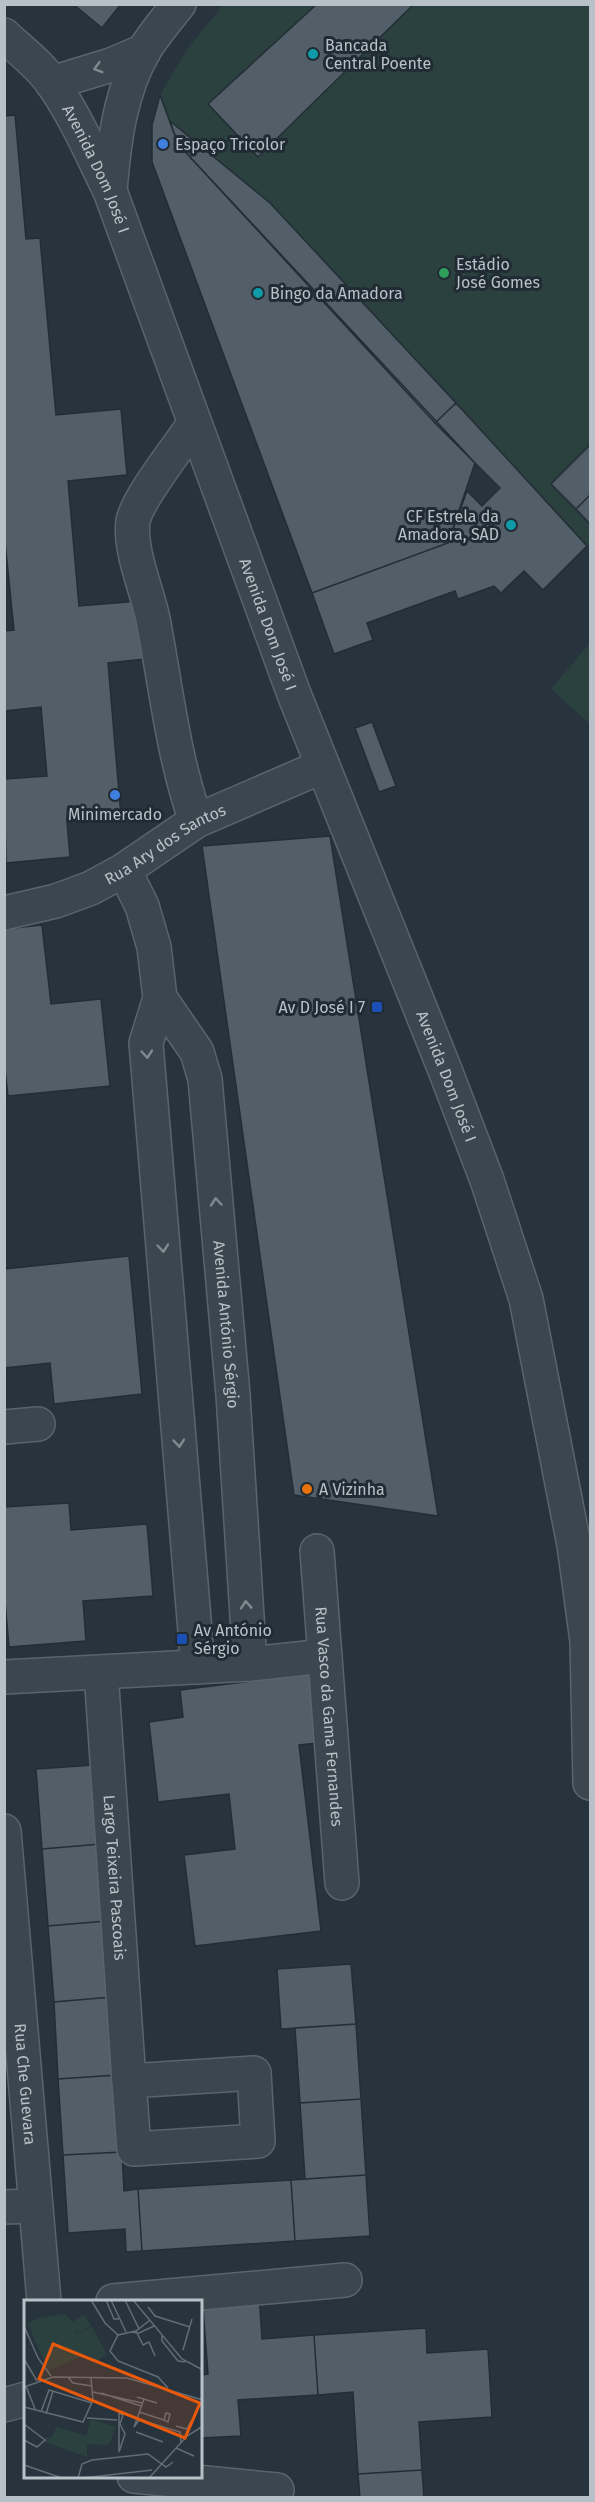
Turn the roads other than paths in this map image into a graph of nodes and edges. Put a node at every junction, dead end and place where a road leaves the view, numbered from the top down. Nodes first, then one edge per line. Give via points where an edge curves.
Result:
1 (178, 4) edge
2 (4, 35) edge
3 (144, 51) junction
4 (52, 83) junction
5 (129, 87) junction
6 (74, 119) junction
7 (110, 190) junction
8 (194, 424) junction
9 (322, 766) junction
10 (196, 821) junction
11 (124, 870) junction
12 (4, 913) edge
13 (160, 998) junction
14 (38, 1424) dead end
15 (4, 1427) edge
16 (317, 1551) dead end
17 (325, 1656) junction
18 (250, 1664) junction
19 (198, 1667) junction
20 (101, 1672) junction
21 (4, 1677) edge
22 (590, 1765) edge
23 (4, 1831) edge
24 (342, 1883) dead end
25 (129, 2081) dead end
26 (20, 2207) edge
27 (345, 2280) dead end
28 (44, 2300) edge
29 (129, 2300) edge
30 (24, 2400) edge
31 (4, 2405) edge
32 (154, 2478) edge
33 (277, 2490) dead end

1 - 3 street
2 - 4 street, Avenida Dom José I
3 -> 4 street
3 - 5 street
4 - 6 street, Avenida Dom José I
5 - 6 street via 107,106
5 - 7 street via 116,129
6 - 7 street, Avenida Dom José I
7 - 8 street, Avenida Dom José I
8 - 9 street, Avenida Dom José I
8 - 10 street via 137,509 133,529 184,781
9 - 10 street, Rua Ary dos Santos
9 - 22 street, Avenida Dom José I via 487,1180 526,1299 587,1641
10 - 11 street, Rua Ary dos Santos
11 - 12 street, Rua Ary dos Santos via 56,901
11 - 13 street, Avenida António Sérgio via 142,906 154,947
18 -> 13 street, Avenida António Sérgio via 233,1395 205,1079 197,1053
13 -> 19 street, Avenida António Sérgio via 146,1043
14 - 15 street
16 - 17 street, Rua Vasco da Gama Fernandes
17 - 18 street
17 - 24 street, Rua Vasco da Gama Fernandes
18 - 19 street
19 - 20 street
20 - 21 street
20 - 25 street, Largo Teixeira Pascoais
23 - 26 street, Rua Che Guevara
26 - 28 street, Rua Che Guevara
27 - 29 street
30 - 31 street
32 - 33 street

